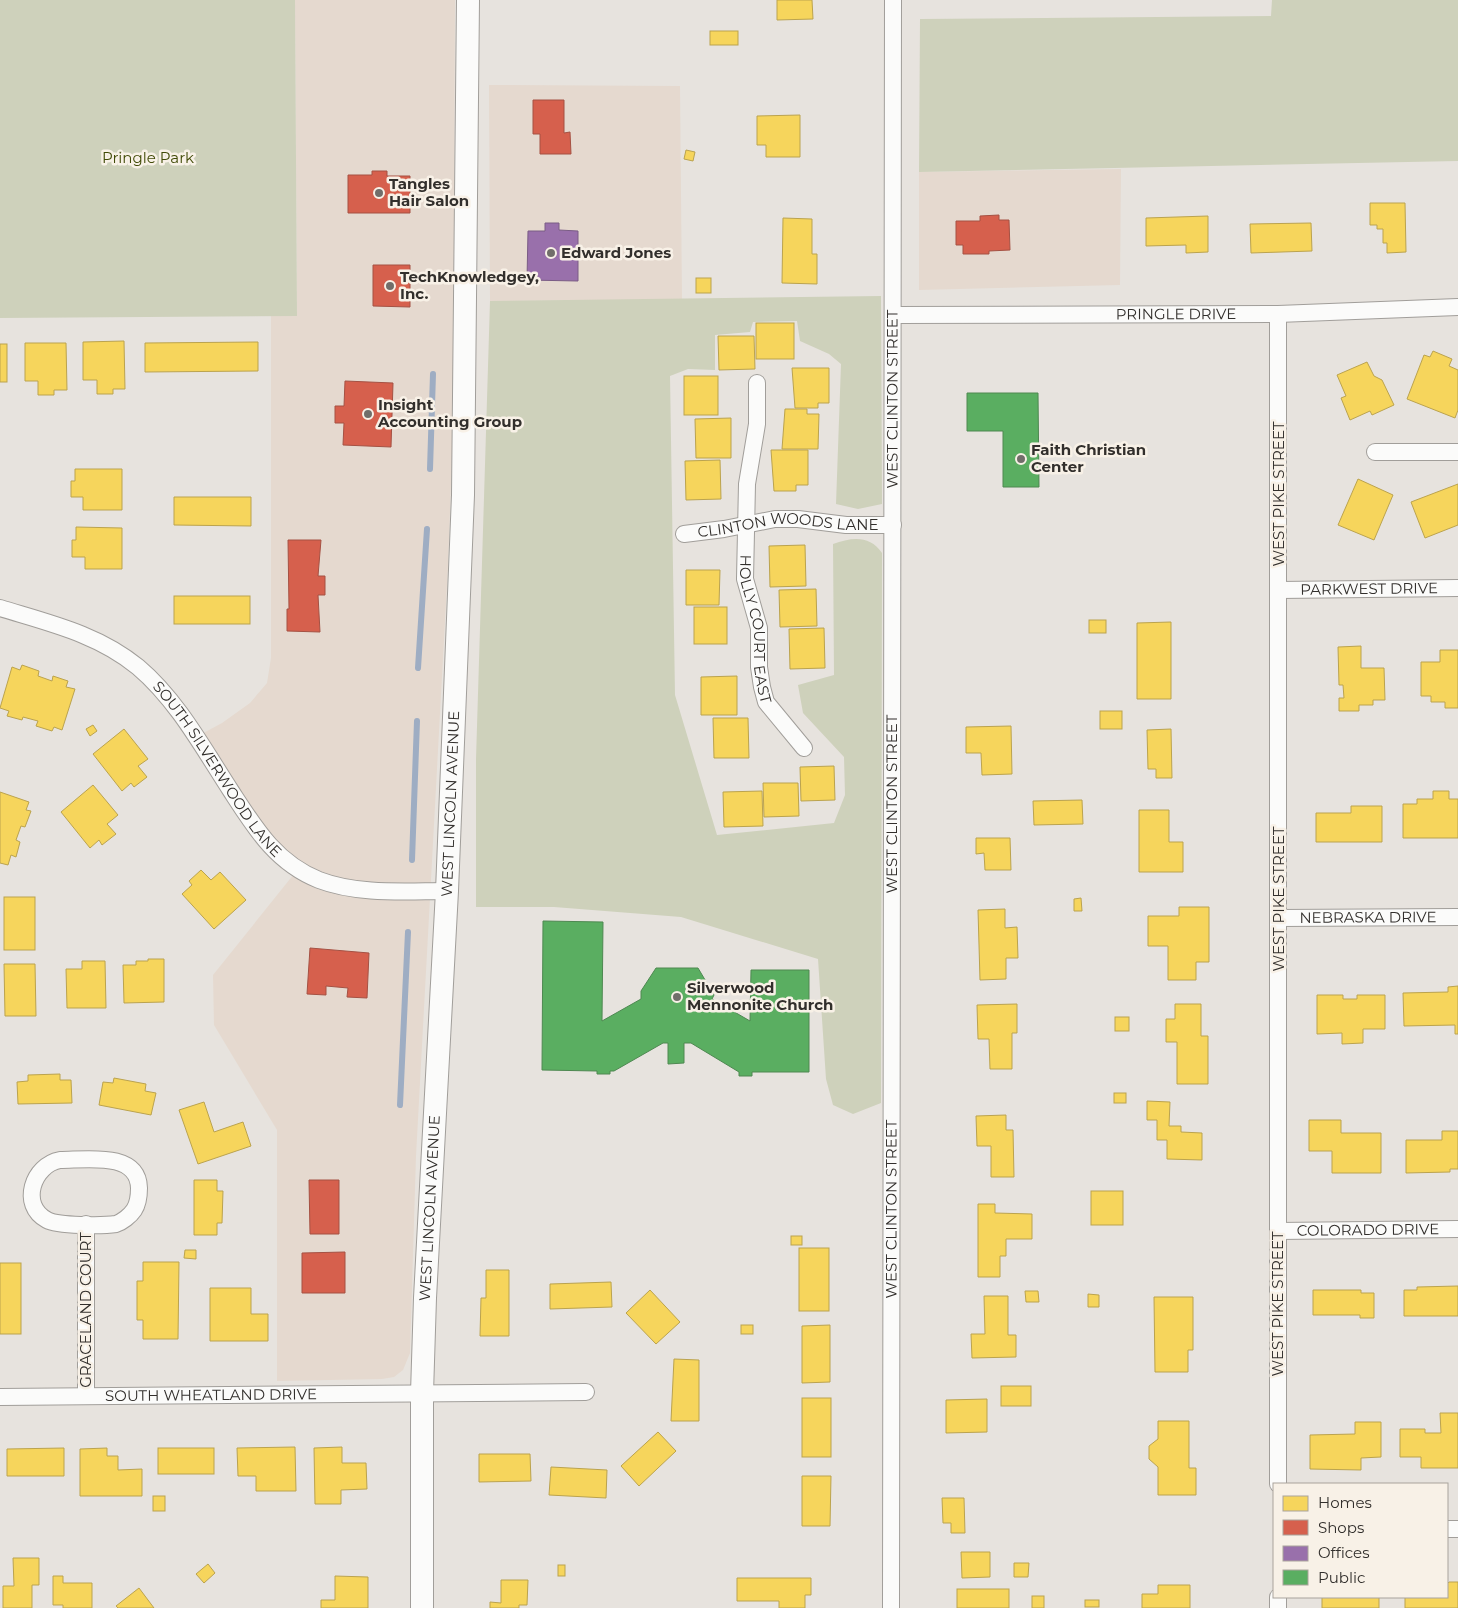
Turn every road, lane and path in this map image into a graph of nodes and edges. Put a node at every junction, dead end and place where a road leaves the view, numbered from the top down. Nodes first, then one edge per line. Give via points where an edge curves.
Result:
1 (468, 0) edge
2 (894, 0) edge
3 (1458, 307) edge
4 (1278, 314) junction
5 (894, 315) junction
6 (757, 382) dead end
7 (1375, 452) dead end
8 (1458, 452) edge
9 (746, 524) junction
10 (893, 525) junction
11 (684, 534) dead end
12 (1458, 588) edge
13 (1279, 590) junction
14 (0, 608) edge
15 (804, 748) dead end
16 (447, 891) junction
17 (1458, 917) edge
18 (1278, 918) junction
19 (86, 1224) junction
20 (1458, 1230) edge
21 (1278, 1231) junction
22 (586, 1392) dead end
23 (422, 1393) junction
24 (86, 1396) junction
25 (0, 1398) edge
26 (1278, 1483) edge
27 (422, 1608) edge
28 (891, 1608) edge

1 - 16 street, WEST LINCOLN AVENUE via 463,495
2 - 5 street, WEST CLINTON STREET
3 - 4 street, PRINGLE DRIVE
4 - 5 street, PRINGLE DRIVE
4 - 13 street, WEST PIKE STREET
5 - 10 street, WEST CLINTON STREET
6 - 9 street, HOLLY COURT EAST via 757,424 747,484
7 - 8 street
9 - 10 street, CLINTON WOODS LANE via 798,519 846,525
9 - 11 street, CLINTON WOODS LANE
9 - 15 street, HOLLY COURT EAST via 745,579 759,628 762,687 766,702 776,717
10 - 28 street, WEST CLINTON STREET
12 - 13 street, PARKWEST DRIVE
13 - 18 street, WEST PIKE STREET
14 - 16 street, SOUTH SILVERWOOD LANE via 81,633 138,667 177,710 258,833 283,859 298,869 320,880 356,888
16 - 23 street, WEST LINCOLN AVENUE
17 - 18 street, NEBRASKA DRIVE
18 - 21 street, WEST PIKE STREET
19 - 19 street, GRACELAND COURT via 116,1224 134,1211 139,1182 126,1163 50,1162 34,1179 33,1203 47,1220 59,1224
19 - 24 street, GRACELAND COURT
20 - 21 street, COLORADO DRIVE
21 - 26 street, WEST PIKE STREET
22 - 23 street, SOUTH WHEATLAND DRIVE
23 - 24 street, SOUTH WHEATLAND DRIVE
23 - 27 street, WEST LINCOLN AVENUE
24 - 25 street, SOUTH WHEATLAND DRIVE

